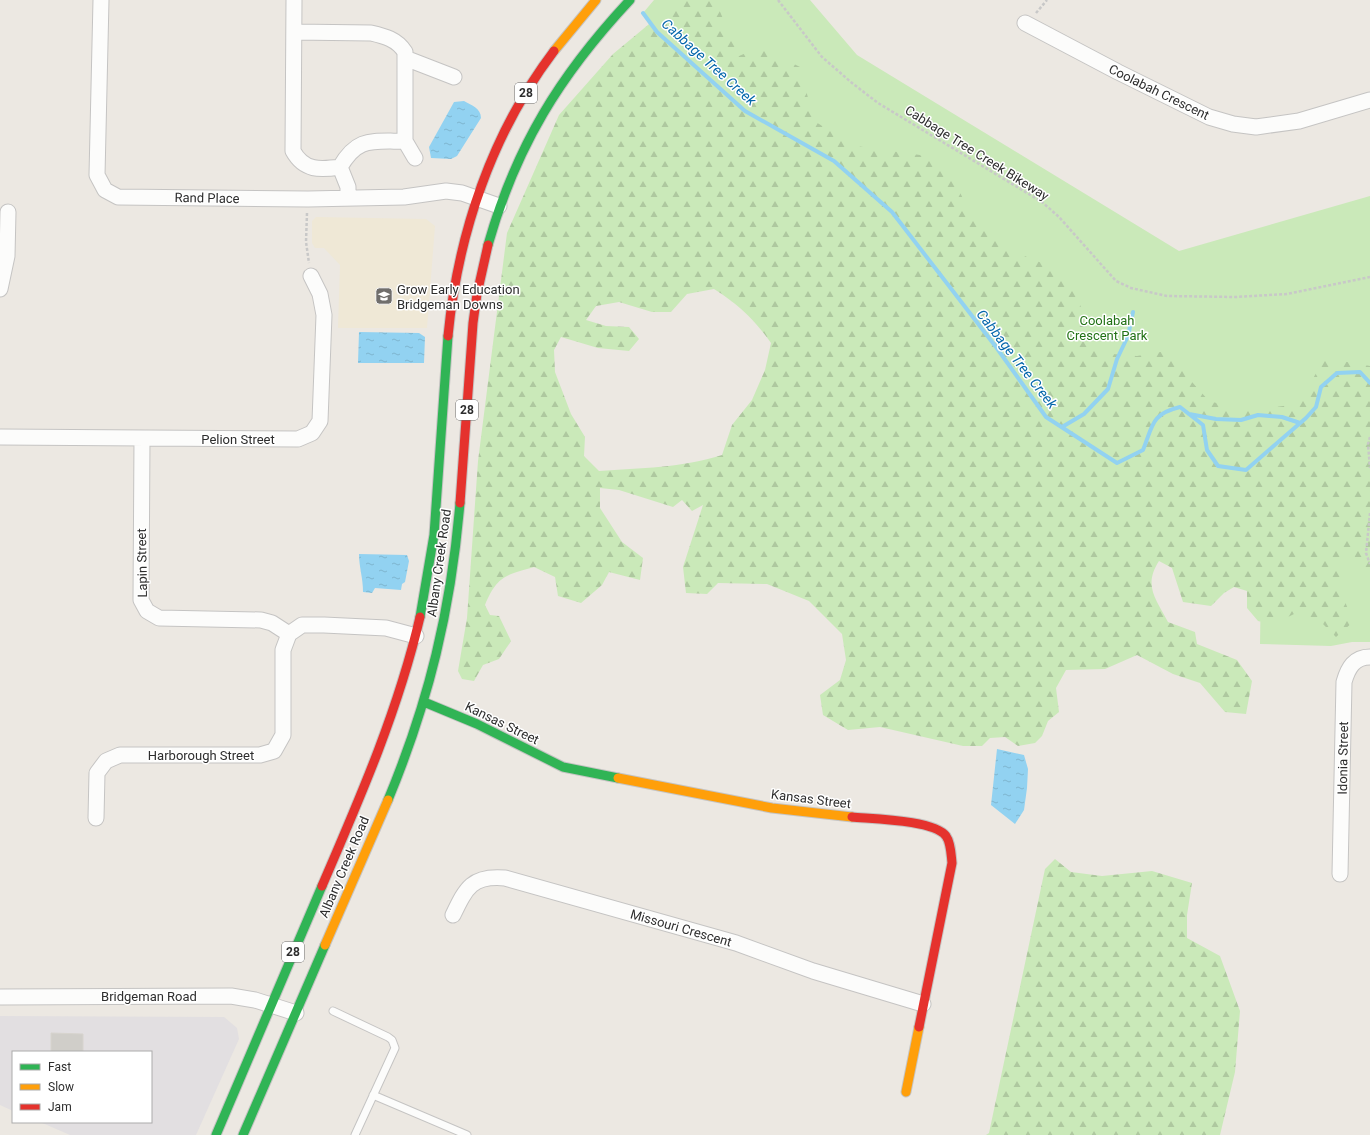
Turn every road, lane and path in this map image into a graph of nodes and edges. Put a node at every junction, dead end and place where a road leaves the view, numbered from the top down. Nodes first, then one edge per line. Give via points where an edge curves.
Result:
1 (101, 0) edge
2 (294, 0) edge
3 (596, 0) edge
4 (630, 0) edge
5 (778, 0) edge
6 (1025, 23) dead end
7 (294, 32) junction
8 (405, 58) junction
9 (454, 77) dead end
10 (1370, 100) edge
11 (404, 141) junction
12 (415, 158) dead end
13 (340, 167) junction
14 (348, 198) junction
15 (476, 198) junction
16 (499, 206) junction
17 (308, 208) dead end
18 (8, 212) dead end
19 (311, 276) joint
20 (1370, 277) edge
21 (0, 289) edge
22 (0, 437) edge
23 (1370, 437) edge
24 (142, 439) junction
25 (1370, 468) edge
26 (1370, 513) edge
27 (1370, 564) edge
28 (288, 634) junction
29 (416, 636) junction
30 (1370, 657) edge
31 (424, 702) junction
32 (96, 818) dead end
33 (1340, 874) dead end
34 (453, 915) dead end
35 (0, 997) edge
36 (270, 1004) junction
37 (923, 1004) junction
38 (334, 1011) dead end
39 (296, 1013) junction
40 (906, 1092) dead end
41 (373, 1095) junction
42 (216, 1135) edge
43 (243, 1135) edge
44 (355, 1135) edge
45 (467, 1135) edge

1 - 14 street, Rand Place via 97,175 105,190 118,197
2 - 7 street
3 - 15 main road, Albany Creek Road / 28 via 546,61 518,106 497,146
4 - 16 main road, Albany Creek Road / 28 via 583,53 549,99 518,156
5 - 20 path, Cabbage Tree Creek Bikeway via 822,57 852,83 878,103 1042,202 1059,217 1116,281 1131,288 1167,296 1235,297 1287,294
6 - 10 street, Coolabah Crescent via 1209,118 1233,124 1256,127 1299,121
7 - 8 street via 383,35 400,44 405,52
7 - 13 street via 293,151 297,158 310,168
8 - 9 street
8 - 11 street
11 - 12 street
11 - 13 street via 361,143 347,155
13 - 14 street via 348,187
14 - 15 street, Rand Place via 404,197 446,191
15 - 16 street, Rand Place
15 - 29 main road, Albany Creek Road / 28 via 464,239 453,293 434,534
16 - 31 main road, Albany Creek Road / 28 via 477,296 459,519 451,584 439,650
17 - 19 path via 306,242
18 - 21 street via 7,256
19 - 24 street, Pelion Street via 320,294 324,315 320,421 312,433 298,440
22 - 24 street, Pelion Street
23 - 25 path
24 - 28 street, Lapin Street via 140,600 147,611 159,618 261,620 272,623
26 - 27 path via 1366,553
28 - 29 street via 302,625 324,625 386,628
28 - 32 street, Harborough Street via 283,650 283,735 274,751 260,755 120,755 106,761 98,773
29 - 36 main road, Albany Creek Road / 28 via 381,746
30 - 33 street, Idonia Street via 1354,661 1347,671 1344,682
31 - 37 main road, Kansas Street via 477,724 563,767 772,808 927,825 941,829 950,841 952,863
31 - 39 main road, Albany Creek Road / 28 via 398,775
34 - 37 street, Missouri Crescent via 469,887 477,881 490,877 505,878 736,943 813,972
35 - 36 street, Bridgeman Road via 224,996
36 - 39 street, Bridgeman Road
36 - 42 main road, Albany Creek Road / 28
37 - 40 main road, Kansas Street
38 - 41 lane via 388,1037 394,1043 395,1048
39 - 43 main road, Albany Creek Road / 28
41 - 44 lane
41 - 45 lane

